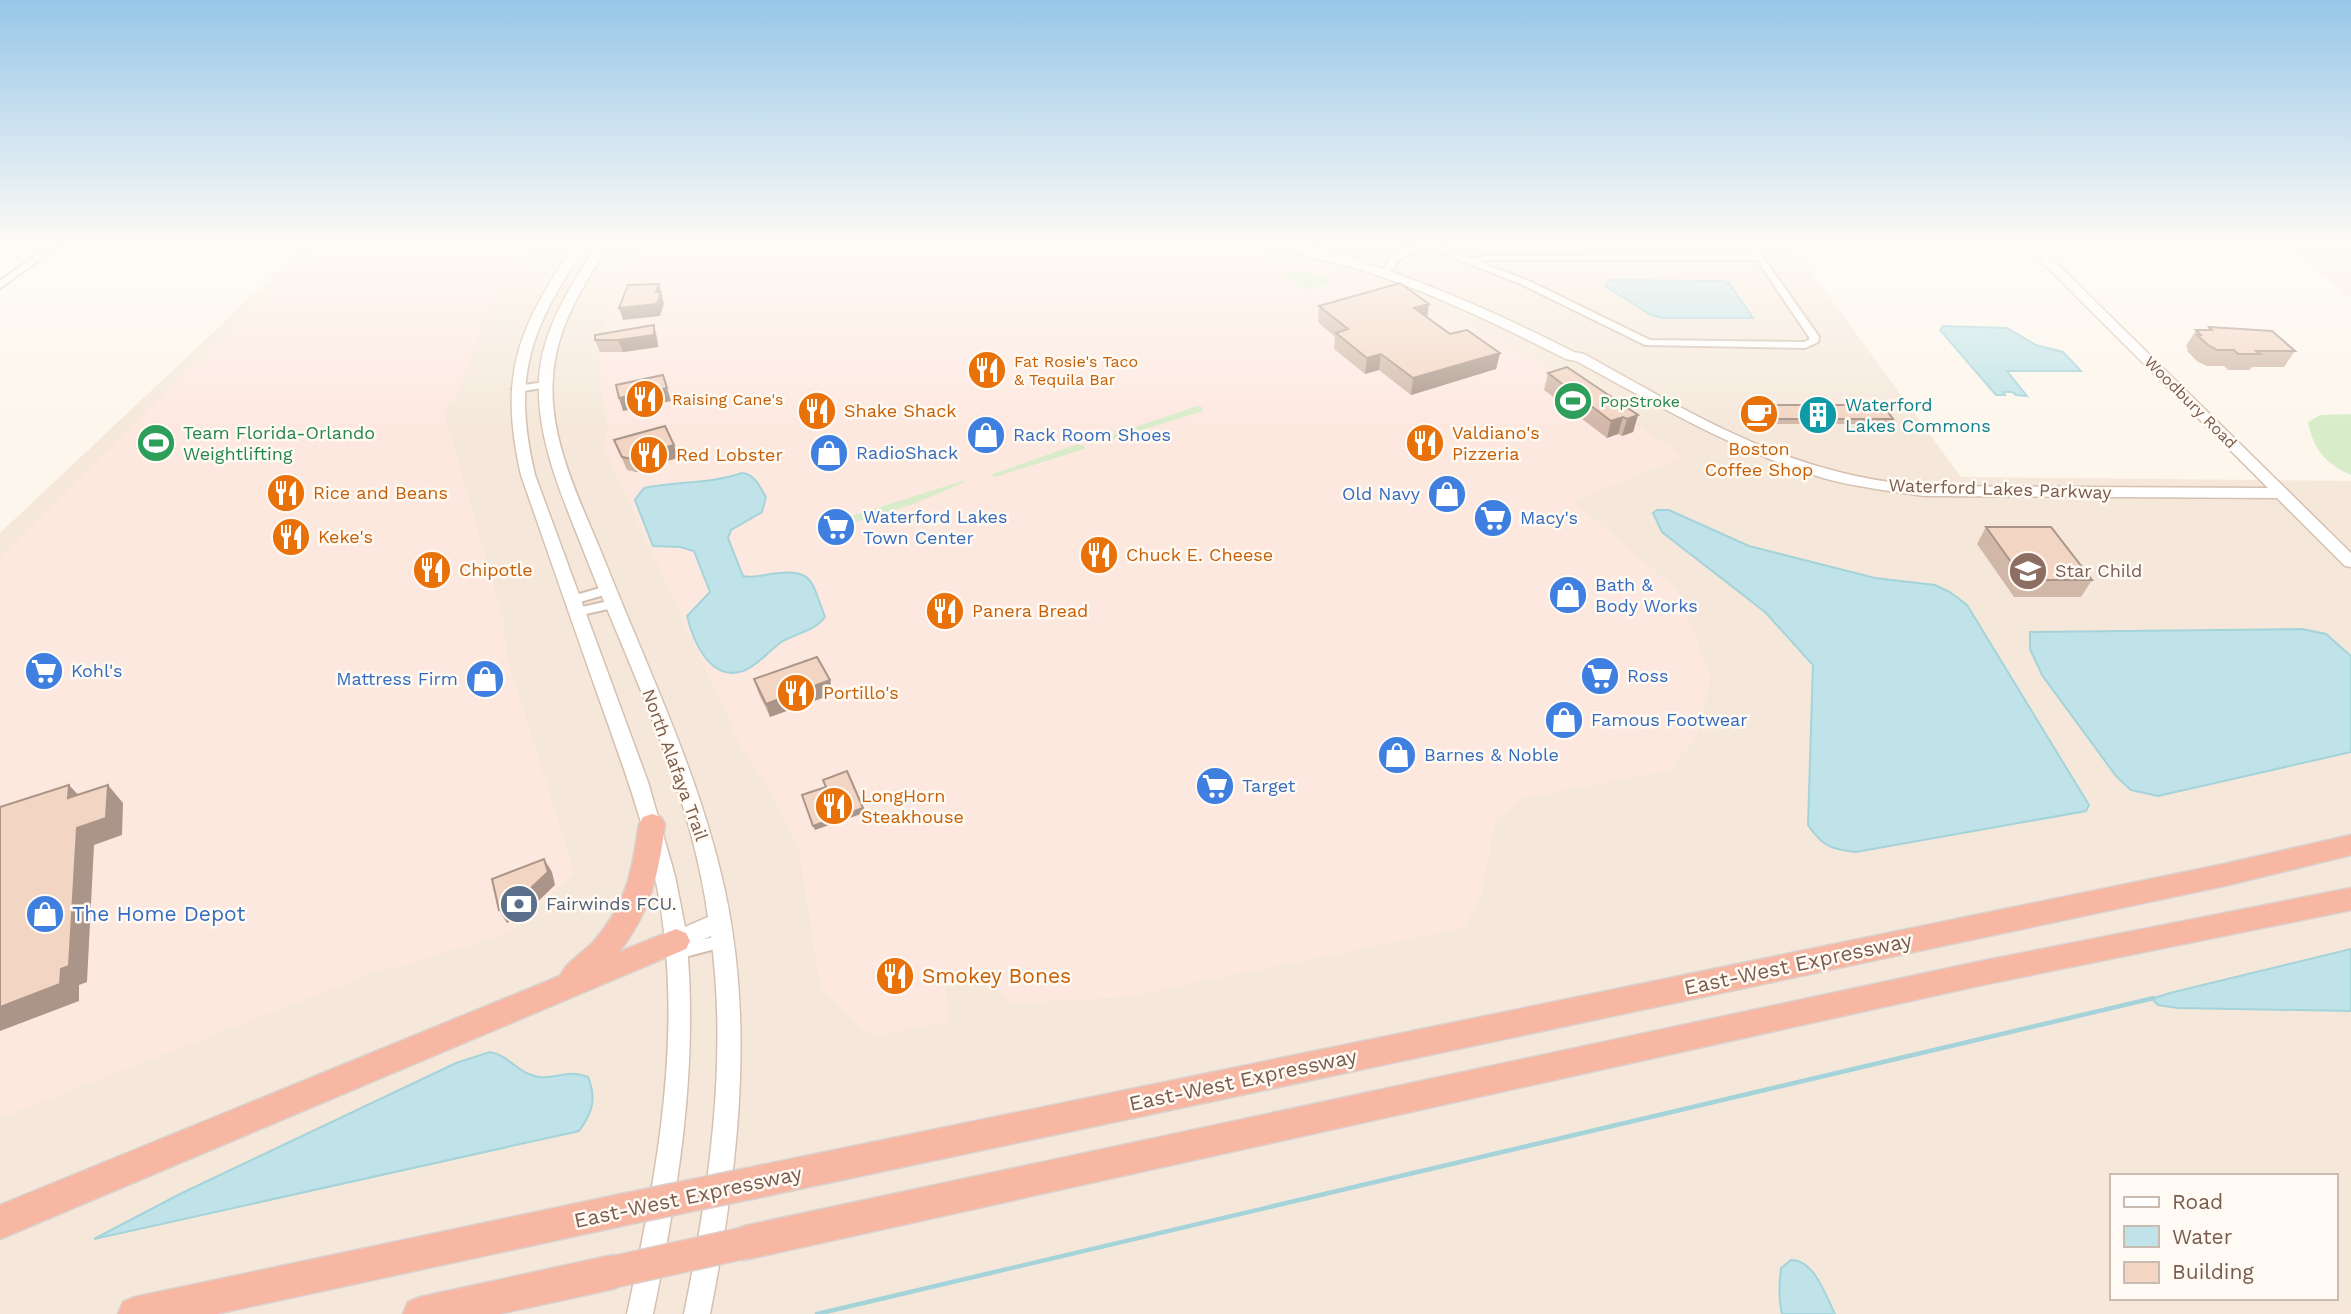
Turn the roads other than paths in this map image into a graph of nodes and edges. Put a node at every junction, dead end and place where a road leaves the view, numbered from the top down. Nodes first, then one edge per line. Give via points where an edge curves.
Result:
1 (541, 305) edge
2 (566, 305) edge
3 (1468, 305) edge
4 (1572, 305) edge
5 (1793, 305) edge
6 (2092, 305) edge
7 (545, 381) junction
8 (517, 385) junction
9 (2283, 494) junction
10 (2351, 562) edge
11 (610, 597) junction
12 (575, 606) junction
13 (652, 824) junction
14 (2351, 845) edge
15 (2351, 899) edge
16 (722, 931) junction
17 (677, 946) junction
18 (535, 1001) junction
19 (0, 1222) edge
20 (744, 1243) joint
21 (135, 1314) edge
22 (420, 1314) edge
23 (640, 1314) edge
24 (697, 1314) edge

1 - 8 main road via 524,345
2 - 7 main road, North Alafaya Trail via 552,343
3 - 9 main road, Waterford Lakes Parkway via 1753,449 1859,483 1942,491
4 - 5 street via 1648,343 1813,342
6 - 9 main road, Woodbury Road
7 - 8 street
7 - 11 main road, North Alafaya Trail via 552,446
8 - 12 main road via 521,452
9 - 10 main road, Woodbury Road
11 - 12 street
11 - 16 main road, North Alafaya Trail via 690,798
12 - 13 main road
13 - 17 main road
13 - 18 highway via 634,912 588,968
14 - 21 highway, East-West Expressway, bridge
15 - 20 highway via 1982,972
16 - 17 main road
16 - 24 main road, North Alafaya Trail via 727,1094 714,1222
17 - 18 highway
17 - 23 main road via 675,1110 667,1179
18 - 19 highway
20 - 22 highway, bridge

